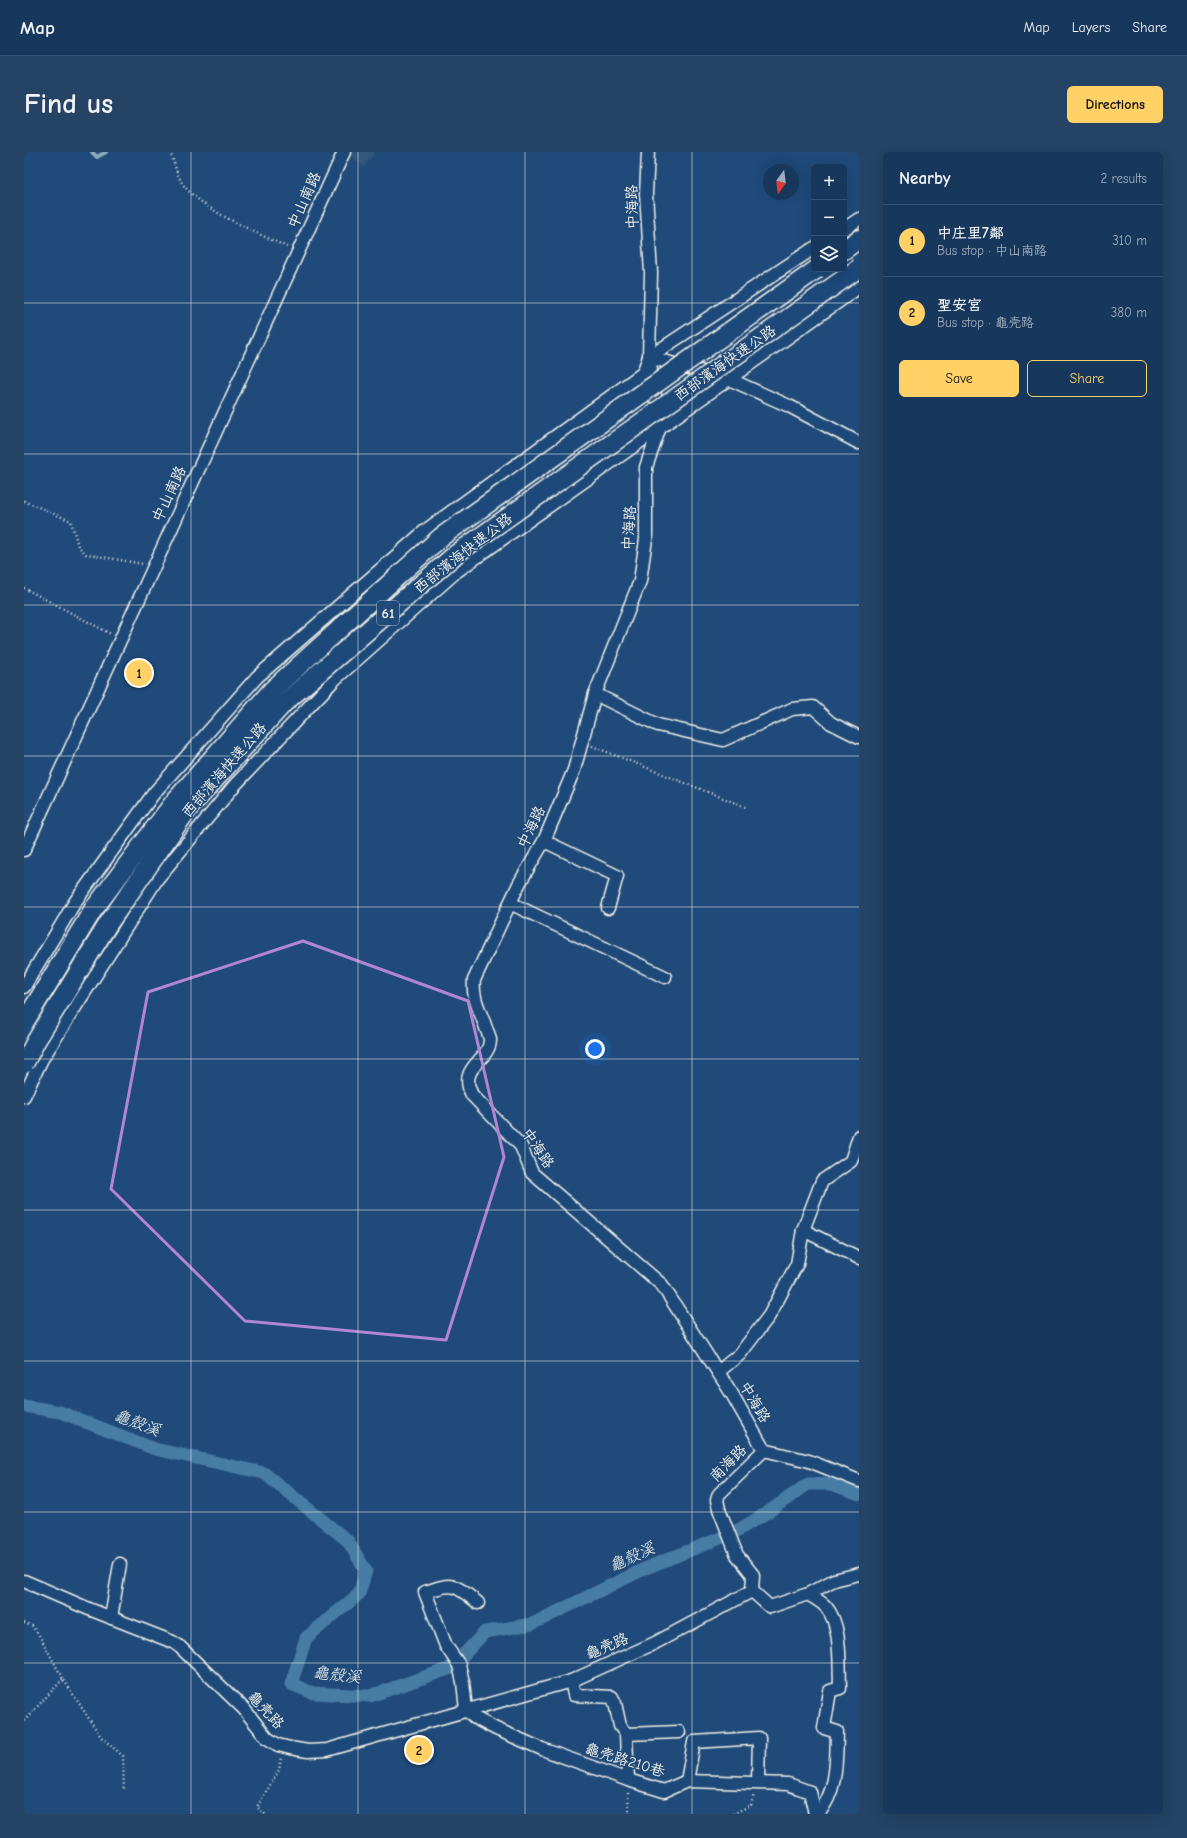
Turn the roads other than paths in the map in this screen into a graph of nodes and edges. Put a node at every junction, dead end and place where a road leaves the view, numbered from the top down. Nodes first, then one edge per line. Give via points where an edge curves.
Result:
1 (344, 152) edge
2 (648, 152) edge
3 (859, 219) edge
4 (847, 226) edge
5 (859, 239) edge
6 (847, 248) edge
7 (811, 250) edge
8 (859, 268) edge
9 (813, 272) edge
10 (859, 287) edge
11 (649, 357) junction
12 (729, 379) junction
13 (660, 427) junction
14 (859, 443) edge
15 (595, 694) junction
16 (859, 737) edge
17 (544, 841) junction
18 (24, 850) edge
19 (510, 903) junction
20 (608, 908) dead end
21 (665, 977) dead end
22 (24, 987) edge
23 (24, 1023) edge
24 (24, 1064) edge
25 (24, 1096) edge
26 (859, 1136) edge
27 (803, 1230) junction
28 (859, 1258) edge
29 (718, 1372) junction
30 (764, 1450) junction
31 (859, 1481) edge
32 (120, 1564) dead end
33 (859, 1574) edge
34 (24, 1581) edge
35 (752, 1591) junction
36 (808, 1594) junction
37 (478, 1603) dead end
38 (111, 1618) junction
39 (571, 1681) junction
40 (466, 1710) junction
41 (679, 1732) dead end
42 (626, 1734) junction
43 (628, 1780) junction
44 (687, 1781) junction
45 (758, 1782) junction
46 (816, 1814) edge

1 - 18 street, 中山南路
2 - 11 street, 中海路 via 646,194 651,273
3 - 4 street
5 - 6 highway
7 - 11 street
8 - 24 highway, 西部濱海快速公路 / 61, bridge via 456,554 284,703 188,808 108,924
9 - 23 highway, 西部濱海快速公路 / 61, bridge via 441,537 272,690 175,801 93,910
10 - 12 street
11 - 12 street
11 - 13 street, 中海路
11 - 22 street via 643,373 426,530 257,677 154,793 75,902
12 - 13 street
12 - 14 street via 789,406
13 - 15 street, 中海路 via 646,467 646,539 640,581
13 - 25 street via 457,571 334,680 234,786 157,878 42,1059
15 - 16 street via 658,726 723,740 792,709 813,707 831,723
15 - 17 street, 中海路 via 574,770
17 - 19 street, 中海路
17 - 20 street via 617,876
19 - 21 street
19 - 29 street, 中海路 via 474,980 474,997 490,1040 487,1049 469,1074 468,1087 472,1095 521,1146 532,1173 662,1285
26 - 27 street via 851,1161 822,1181
27 - 28 street
27 - 29 street via 797,1264 769,1316 740,1354
29 - 30 street, 中海路
30 - 31 street, 南海路 via 809,1461
30 - 35 street, 南海路 via 719,1494 717,1500 737,1555 753,1576
32 - 38 street
33 - 36 street via 834,1580
34 - 38 street, 龜壳路
35 - 36 street via 770,1607
35 - 39 street, 龜壳路 via 655,1643
36 - 46 street via 826,1606 835,1621 839,1652 840,1688 830,1691 824,1728 837,1732 836,1772 824,1806
37 - 40 street via 460,1589 447,1585 425,1592 446,1646 459,1665
38 - 40 street, 龜壳路 via 180,1647 244,1709 267,1738 283,1747 308,1751 328,1750
39 - 40 street, 龜壳路
39 - 42 street via 574,1695 612,1697 620,1726
40 - 43 street, 龜壳路210巷 via 496,1729 542,1749
41 - 42 street
42 - 43 street
43 - 44 street, 龜壳路210巷 via 664,1791
44 - 45 street, 龜壳路210巷
44 - 45 street via 694,1742 759,1738
45 - 46 street, 龜壳路210巷 via 788,1784 810,1792

